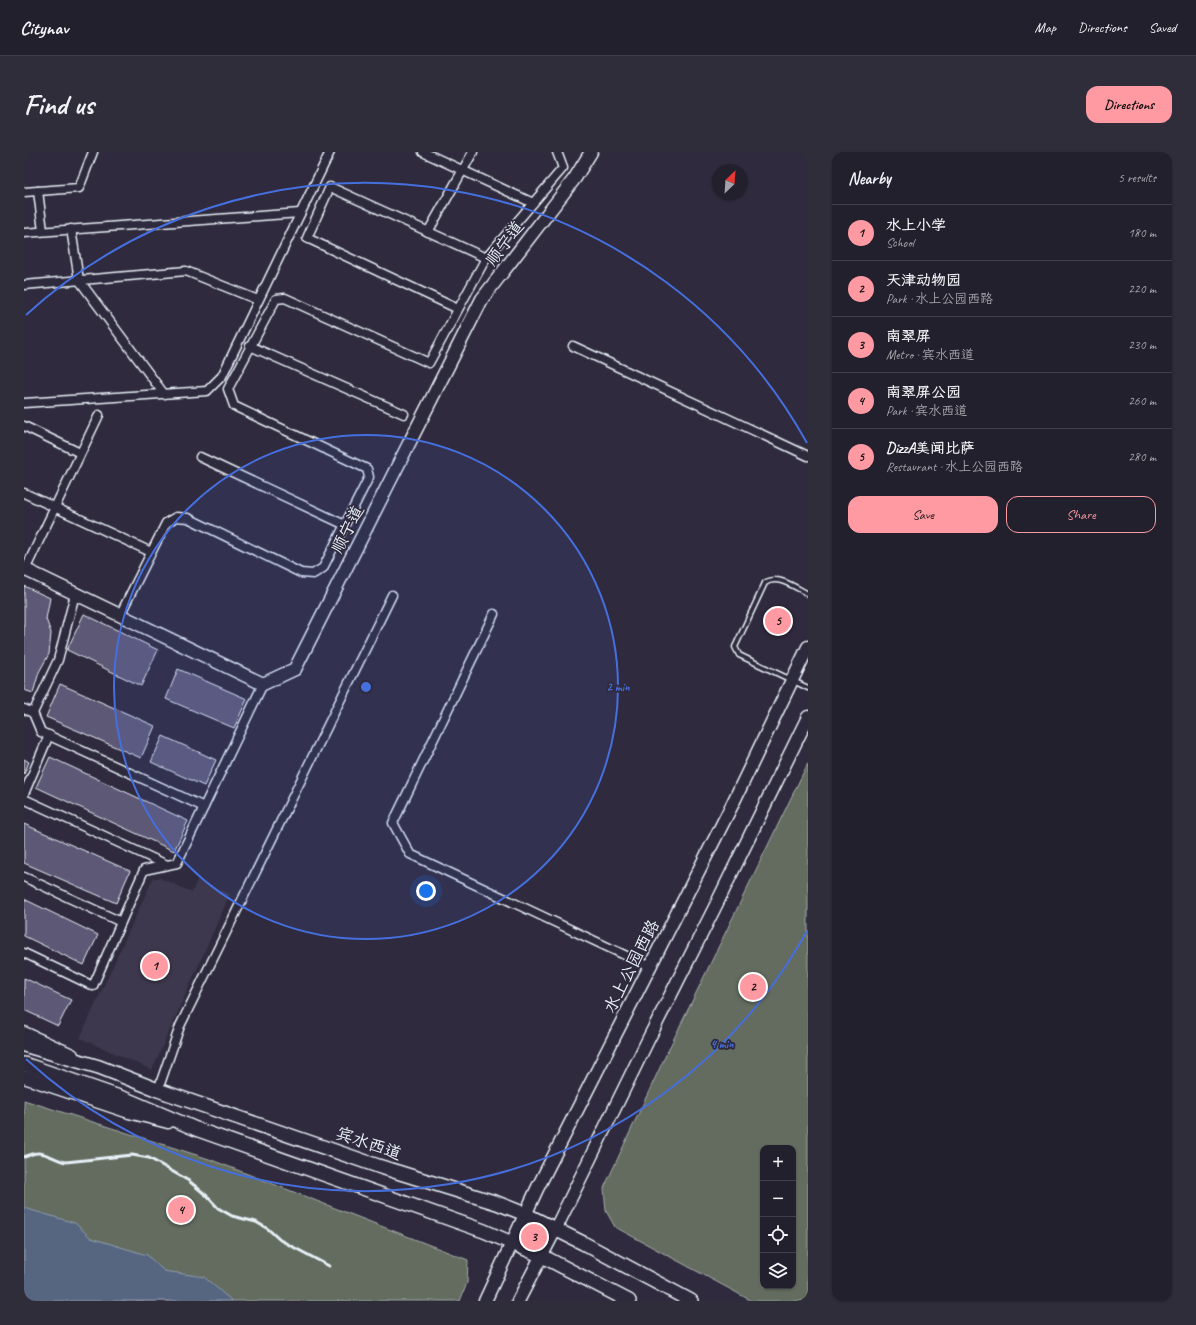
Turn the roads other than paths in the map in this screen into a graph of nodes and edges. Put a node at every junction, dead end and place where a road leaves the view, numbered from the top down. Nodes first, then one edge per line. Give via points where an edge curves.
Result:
1 (93, 152) edge
2 (330, 152) edge
3 (423, 152) edge
4 (473, 152) edge
5 (557, 152) edge
6 (591, 152) edge
7 (462, 170) junction
8 (38, 191) junction
9 (24, 192) edge
10 (533, 204) junction
11 (300, 213) junction
12 (71, 229) junction
13 (43, 231) junction
14 (428, 232) junction
15 (24, 233) edge
16 (486, 258) junction
17 (79, 280) junction
18 (24, 285) edge
19 (258, 300) junction
20 (458, 309) junction
21 (250, 346) junction
22 (573, 346) dead end
23 (164, 394) junction
24 (24, 403) edge
25 (404, 414) dead end
26 (99, 415) dead end
27 (24, 426) edge
28 (80, 453) junction
29 (808, 456) edge
30 (200, 457) dead end
31 (24, 493) edge
32 (55, 507) junction
33 (345, 525) junction
34 (151, 552) junction
35 (25, 569) edge
36 (75, 594) junction
37 (808, 594) edge
38 (392, 595) dead end
39 (494, 614) dead end
40 (120, 615) junction
41 (808, 647) edge
42 (792, 680) junction
43 (264, 684) junction
44 (808, 688) edge
45 (24, 709) edge
46 (33, 713) junction
47 (808, 717) edge
48 (49, 735) junction
49 (24, 794) edge
50 (24, 799) edge
51 (204, 808) junction
52 (168, 865) junction
53 (24, 877) edge
54 (121, 922) junction
55 (24, 953) edge
56 (650, 967) junction
57 (24, 1033) edge
58 (24, 1045) edge
59 (24, 1064) edge
60 (99, 1068) junction
61 (24, 1077) edge
62 (158, 1090) junction
63 (196, 1129) junction
64 (525, 1214) junction
65 (555, 1230) junction
66 (512, 1242) junction
67 (542, 1256) junction
68 (485, 1301) edge
69 (518, 1301) edge
70 (629, 1301) edge
71 (691, 1301) edge

1 - 8 street via 79,188
2 - 11 street
3 - 7 street
4 - 7 street
5 - 10 street via 563,168
6 - 43 main road, 顺宁道 via 575,178 482,299 296,669
7 - 10 street
7 - 14 street
8 - 9 street
8 - 13 street
10 - 16 street
11 - 12 street
11 - 19 street
12 - 13 street
12 - 17 street
13 - 15 street
14 - 16 street
14 - 20 street via 330,187 307,238
16 - 20 street
17 - 18 street
17 - 19 street via 186,271
17 - 23 street
19 - 23 street via 222,376 207,391
20 - 21 street via 429,363 286,298 276,299
21 - 25 street
21 - 33 street via 228,389 234,406 367,469 369,477
22 - 29 street
23 - 24 street
26 - 28 street
27 - 28 street
28 - 32 street
30 - 33 street
31 - 32 street
32 - 34 street
32 - 35 street
33 - 34 street via 323,568 313,574 302,572 188,518 176,517 166,523
34 - 40 street
35 - 36 main road
36 - 40 main road
36 - 46 street via 58,660
37 - 42 lane via 780,581 769,580 765,583 735,647 739,655
38 - 62 street via 180,1026
39 - 56 street via 393,823 410,854
40 - 43 main road
41 - 42 main road, 水上公园西路
42 - 44 lane
42 - 56 main road, 水上公园西路
43 - 51 street
45 - 46 street
46 - 48 street via 41,732
47 - 65 main road
48 - 49 street
48 - 51 street
50 - 52 street
51 - 52 street via 177,863
52 - 54 street via 144,870
53 - 54 street
54 - 55 street via 93,986
56 - 64 main road, 水上公园西路
57 - 60 main road
58 - 60 main road, 宾水西道
59 - 63 main road via 128,1100
60 - 62 main road, 宾水西道
61 - 63 main road via 129,1112
62 - 64 main road, 宾水西道
63 - 66 main road
64 - 65 main road, 宾水西道
64 - 66 main road, 水上公园西路
65 - 67 main road
65 - 71 main road, 宾水西道
66 - 67 main road
66 - 68 main road, 水上公园西路
67 - 69 main road
67 - 70 main road

